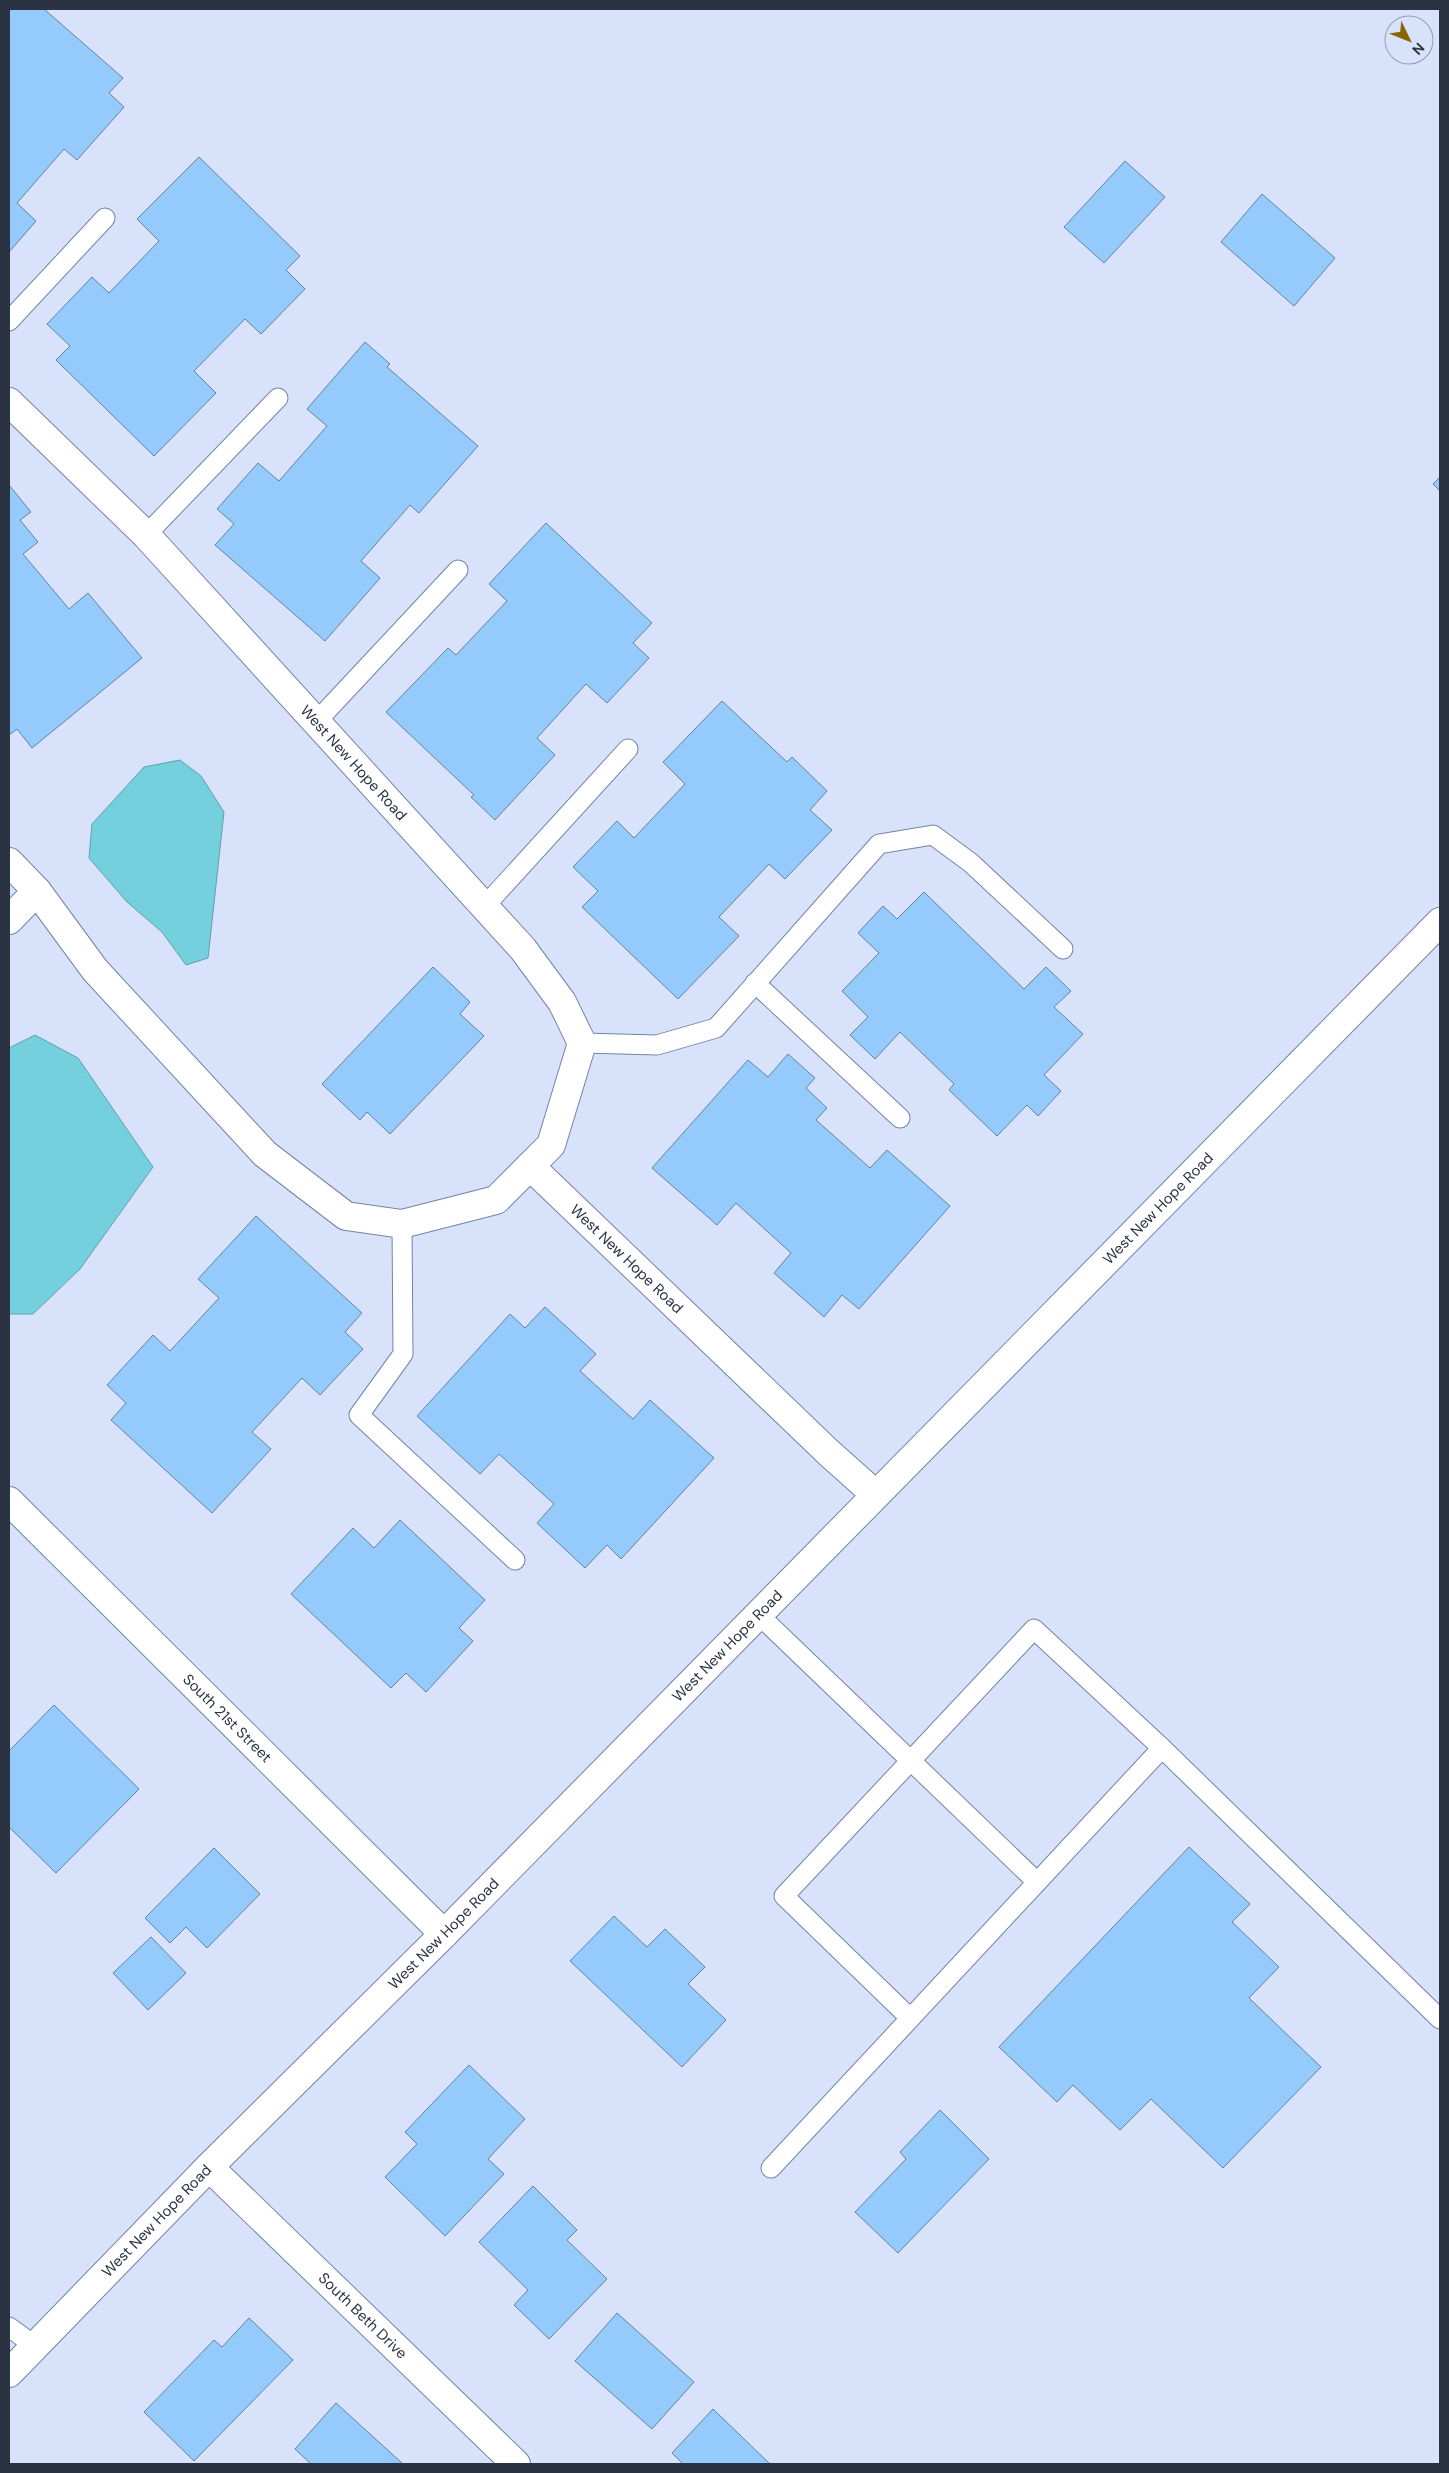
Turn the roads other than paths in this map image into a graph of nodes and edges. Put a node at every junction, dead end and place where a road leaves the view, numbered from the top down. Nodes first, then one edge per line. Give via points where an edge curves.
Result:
1 (105, 218) dead end
2 (9, 321) edge
3 (278, 398) dead end
4 (9, 402) edge
5 (146, 535) junction
6 (458, 570) dead end
7 (316, 722) junction
8 (628, 749) dead end
9 (9, 862) edge
10 (37, 891) junction
11 (484, 907) junction
12 (9, 920) edge
13 (1440, 922) edge
14 (1063, 949) dead end
15 (755, 983) junction
16 (582, 1043) junction
17 (900, 1118) dead end
18 (530, 1166) junction
19 (402, 1224) junction
20 (875, 1494) junction
21 (9, 1501) edge
22 (514, 1560) dead end
23 (758, 1614) junction
24 (1162, 1748) junction
25 (910, 1760) junction
26 (1037, 1882) junction
27 (444, 1934) junction
28 (910, 2018) junction
29 (1440, 2019) edge
30 (209, 2167) junction
31 (771, 2168) dead end
32 (9, 2327) edge
33 (36, 2346) junction
34 (9, 2373) edge
35 (516, 2464) edge

1 - 2 lane
3 - 5 lane
4 - 5 street, West New Hope Road
5 - 7 street, West New Hope Road
6 - 7 lane
7 - 11 street, West New Hope Road
8 - 11 lane
9 - 10 street
10 - 12 street
10 - 19 street via 95,970 265,1154 346,1216
11 - 16 street, West New Hope Road via 523,949 562,1002
13 - 20 street, West New Hope Road
14 - 15 lane via 971,863 933,835 879,844
15 - 16 lane via 716,1028 657,1045
15 - 17 lane
16 - 18 street via 551,1145
18 - 19 street via 496,1200
18 - 20 street, West New Hope Road
19 - 22 lane via 403,1354 359,1415
20 - 23 street, West New Hope Road
21 - 27 street, South 21st Street
23 - 25 lane
23 - 27 street, West New Hope Road
24 - 25 lane via 1034,1629
24 - 26 lane
24 - 29 lane
25 - 26 lane
25 - 28 lane via 784,1896
26 - 28 lane
27 - 30 street, West New Hope Road
28 - 31 lane
30 - 33 street, West New Hope Road
30 - 35 street, South Beth Drive
32 - 33 lane
33 - 34 street, West New Hope Road

